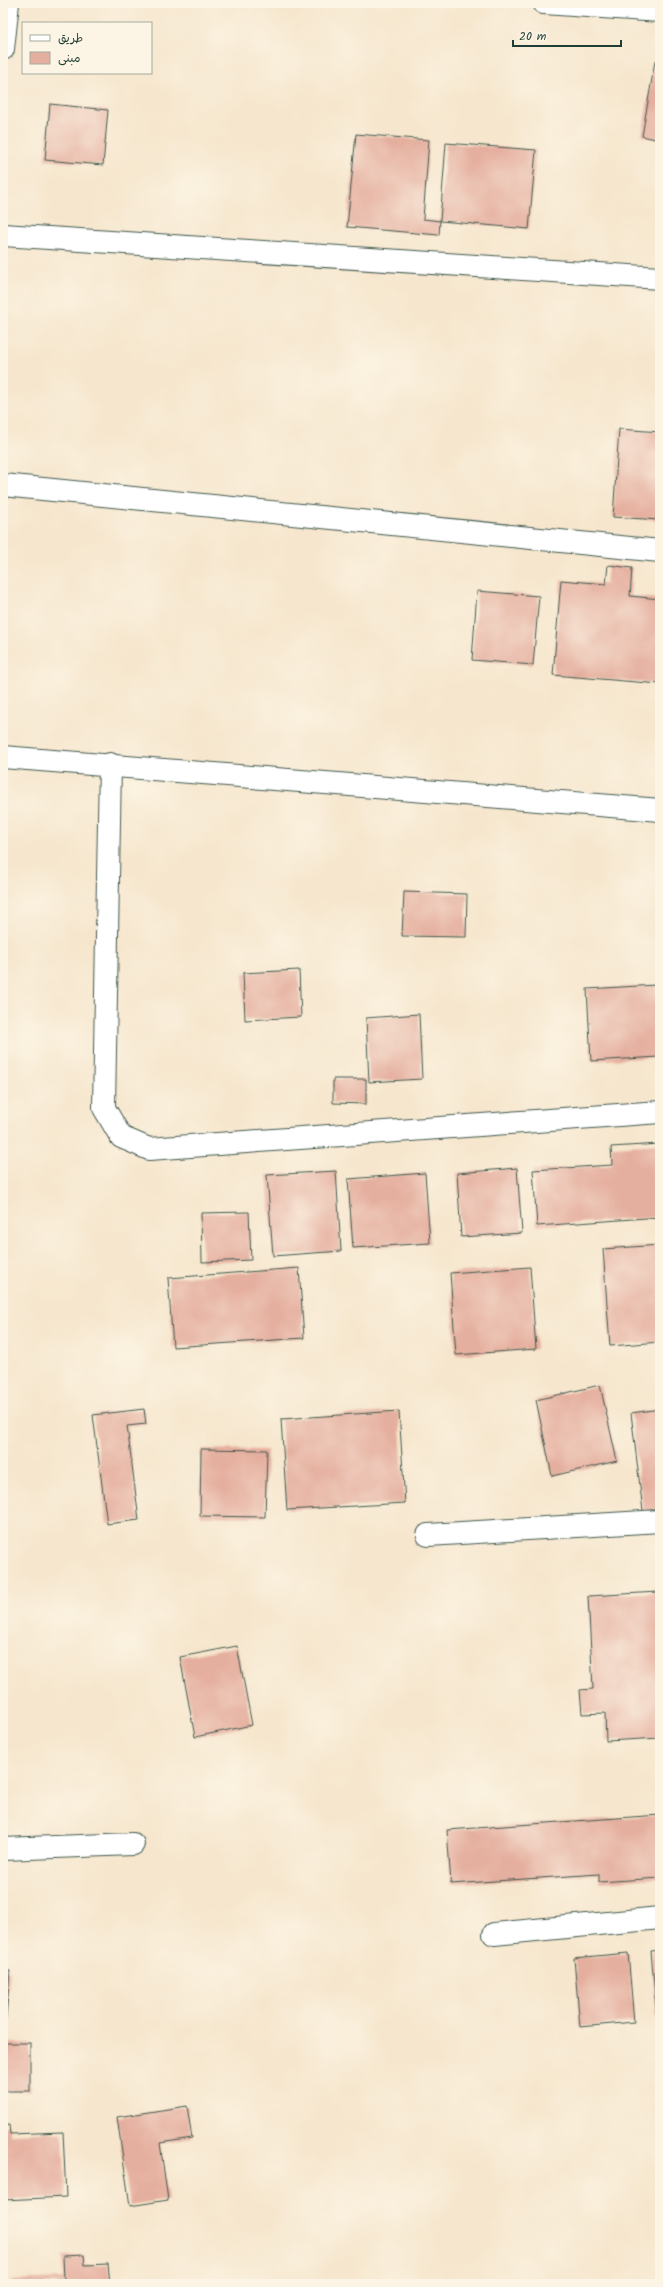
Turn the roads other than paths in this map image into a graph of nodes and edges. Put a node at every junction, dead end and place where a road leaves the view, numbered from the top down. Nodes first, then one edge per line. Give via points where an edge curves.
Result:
1 (8, 3) edge
2 (544, 3) edge
3 (660, 11) edge
4 (3, 49) edge
5 (3, 235) edge
6 (660, 278) edge
7 (3, 485) edge
8 (660, 551) edge
9 (3, 757) edge
10 (110, 764) junction
11 (660, 810) edge
12 (660, 1112) edge
13 (660, 1521) edge
14 (428, 1535) dead end
15 (133, 1844) dead end
16 (3, 1849) edge
17 (660, 1918) edge
18 (494, 1934) dead end

1 - 4 street
2 - 3 street
5 - 6 street
7 - 8 street
9 - 10 street
10 - 11 street
10 - 12 street via 104,1108 121,1137 149,1149
13 - 14 street
15 - 16 street
17 - 18 street

